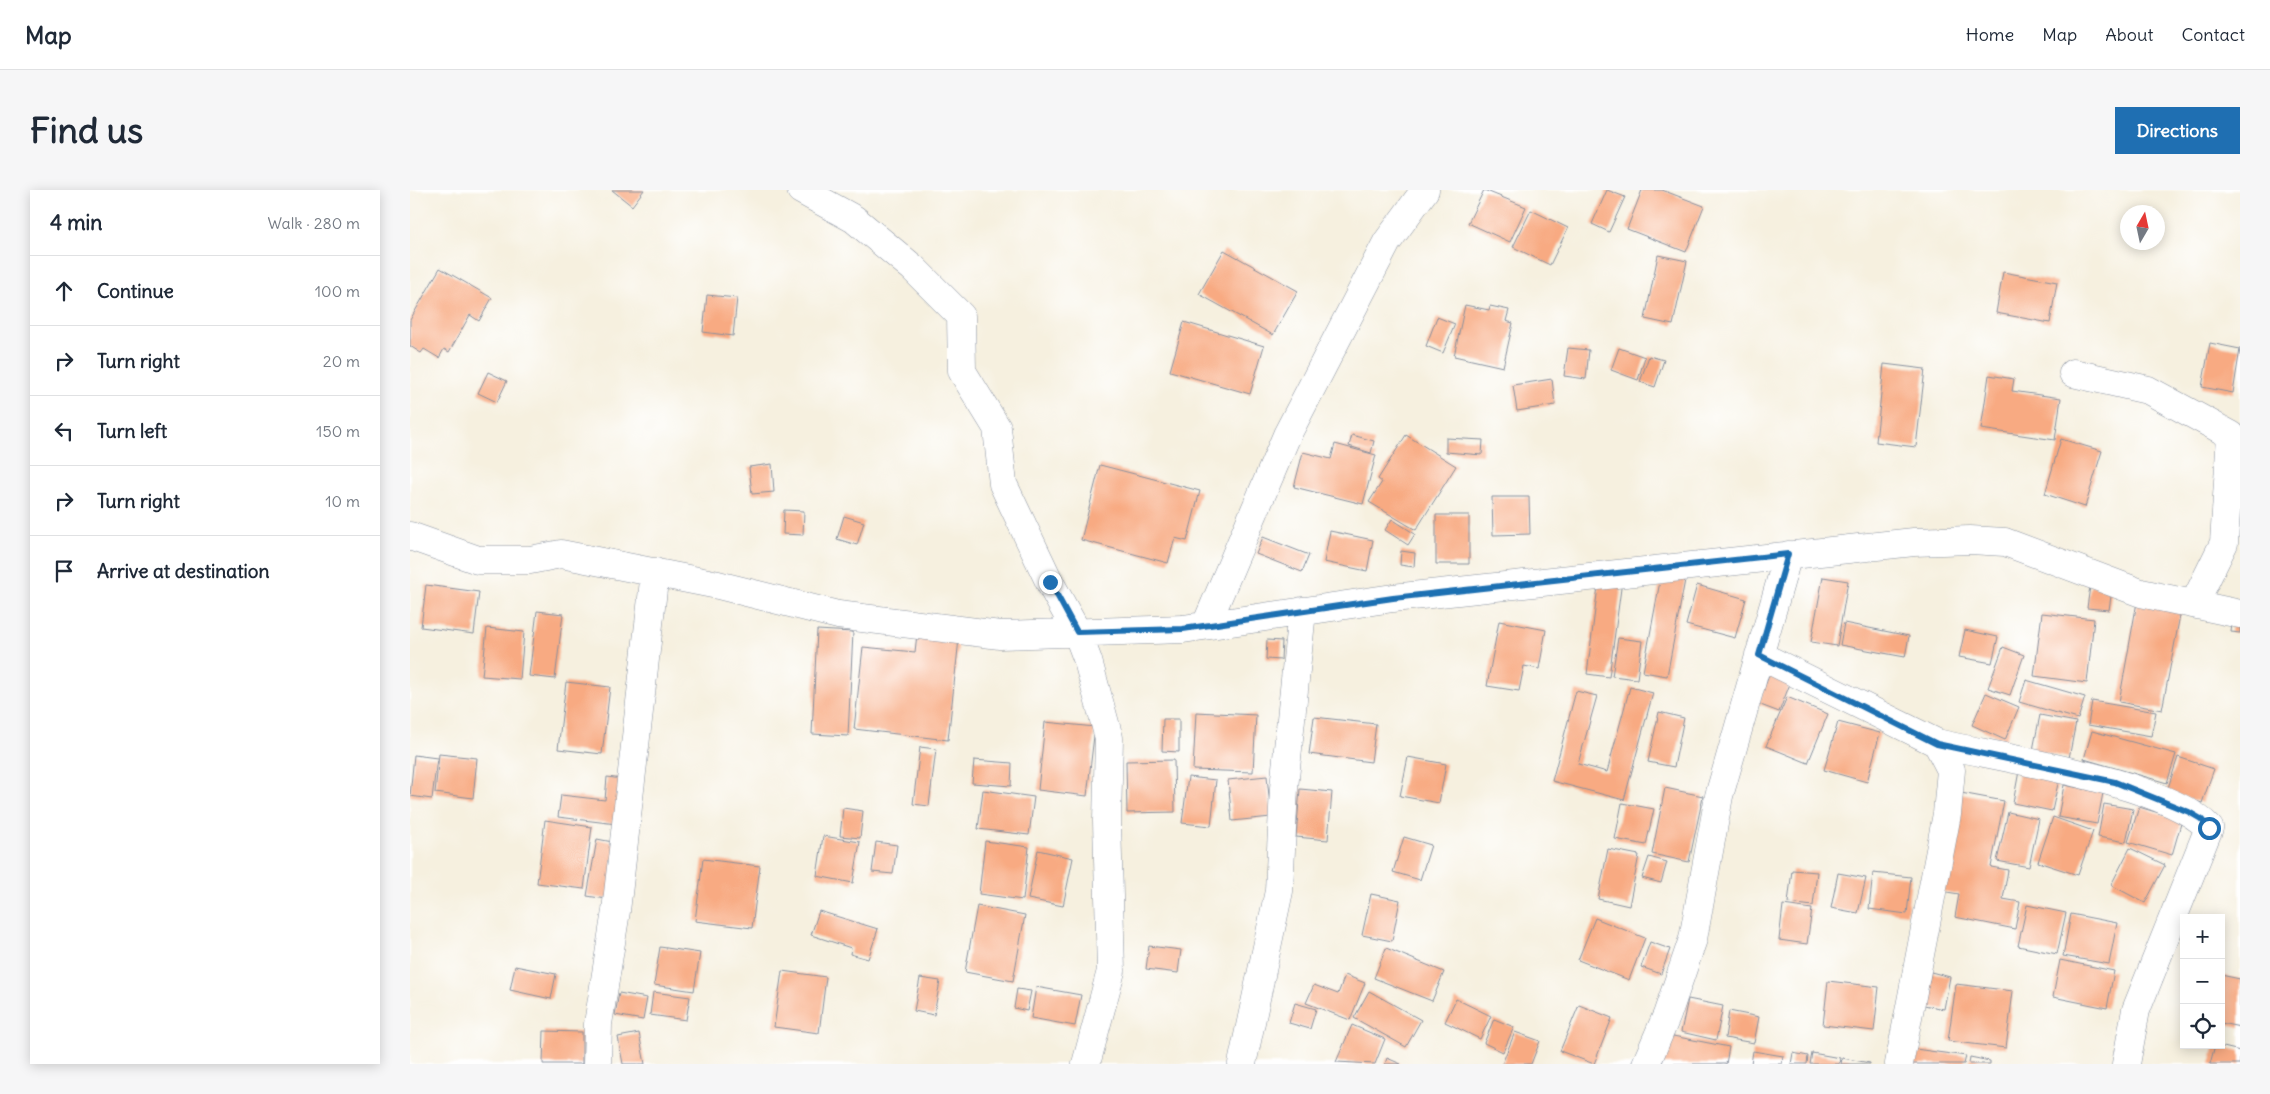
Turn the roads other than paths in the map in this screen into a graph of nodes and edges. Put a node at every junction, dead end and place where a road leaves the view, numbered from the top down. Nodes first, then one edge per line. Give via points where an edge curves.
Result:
1 (800, 190) edge
2 (1425, 190) edge
3 (2073, 373) dead end
4 (413, 545) edge
5 (1788, 554) junction
6 (655, 572) junction
7 (2194, 604) junction
8 (1302, 611) junction
9 (2240, 614) edge
10 (1206, 625) junction
11 (1077, 632) junction
12 (1759, 655) junction
13 (1937, 744) junction
14 (597, 1064) edge
15 (1086, 1064) edge
16 (1242, 1064) edge
17 (1646, 1064) edge
18 (1899, 1064) edge
19 (2126, 1064) edge

1 - 11 street via 854,219 913,268 961,316 962,371 997,428 1003,484
2 - 10 street via 1387,242 1287,435
3 - 7 street via 2148,390 2231,435 2224,543
4 - 6 street via 478,560 530,560 561,554
5 - 7 street via 1914,542 2005,542 2141,593
5 - 8 street
5 - 12 street
6 - 11 street via 838,615 1000,635
6 - 14 street via 616,911 598,1024
7 - 9 street
8 - 10 street
8 - 16 street via 1285,778 1279,891
10 - 11 street via 1183,629
11 - 15 street via 1109,738 1110,971
12 - 13 street
12 - 17 street via 1719,796 1693,939
13 - 18 street via 1951,770 1947,814
13 - 19 street via 2115,782 2189,812 2209,828 2136,1010

